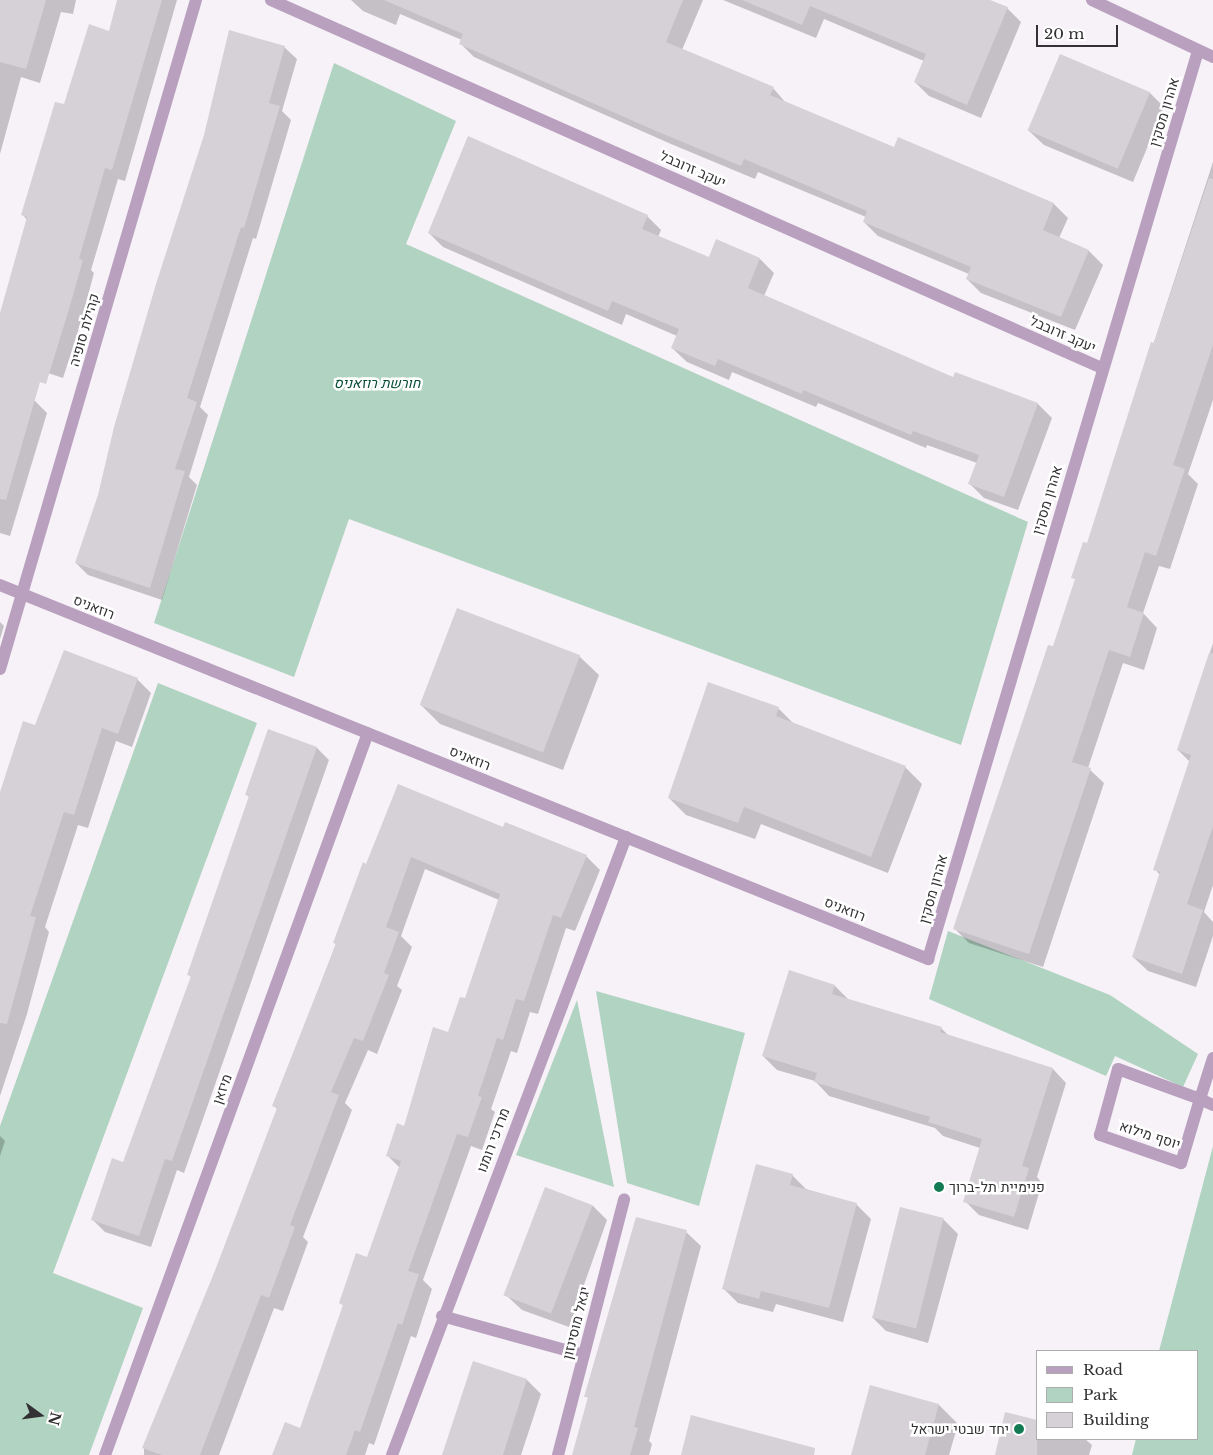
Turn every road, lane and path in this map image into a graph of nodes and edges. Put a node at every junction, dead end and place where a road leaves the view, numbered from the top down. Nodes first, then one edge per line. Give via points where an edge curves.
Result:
1 (196, 0) edge
2 (271, 0) edge
3 (1092, 0) edge
4 (1198, 51) junction
5 (1213, 57) edge
6 (1102, 368) junction
7 (0, 585) edge
8 (23, 594) junction
9 (0, 669) edge
10 (368, 733) junction
11 (626, 837) junction
12 (928, 959) joint
13 (1213, 1058) edge
14 (1200, 1099) junction
15 (1213, 1105) edge
16 (624, 1199) dead end
17 (442, 1316) junction
18 (584, 1356) junction
19 (104, 1455) edge
20 (392, 1455) edge
21 (558, 1455) edge

1 - 8 street, קהילת סופיה
2 - 6 street, יעקב זרובבל
3 - 4 street
4 - 5 street
4 - 6 street, אהרון מסקין
6 - 12 street, אהרון מסקין
7 - 8 street, רוזאניס
8 - 9 street, קהילת סופיה
8 - 10 street, רוזאניס
10 - 11 street, רוזאניס
10 - 19 street, מיזאן
11 - 12 street, רוזאניס
11 - 17 street, מרדכי רומנו
13 - 14 street, יוסף מילוא
14 - 14 street, יוסף מילוא via 1181,1163 1100,1135 1118,1069
14 - 15 street
16 - 18 street, יגאל מוסינזון
17 - 18 street
17 - 20 street, מרדכי רומנו
18 - 21 street, יגאל מוסינזון

